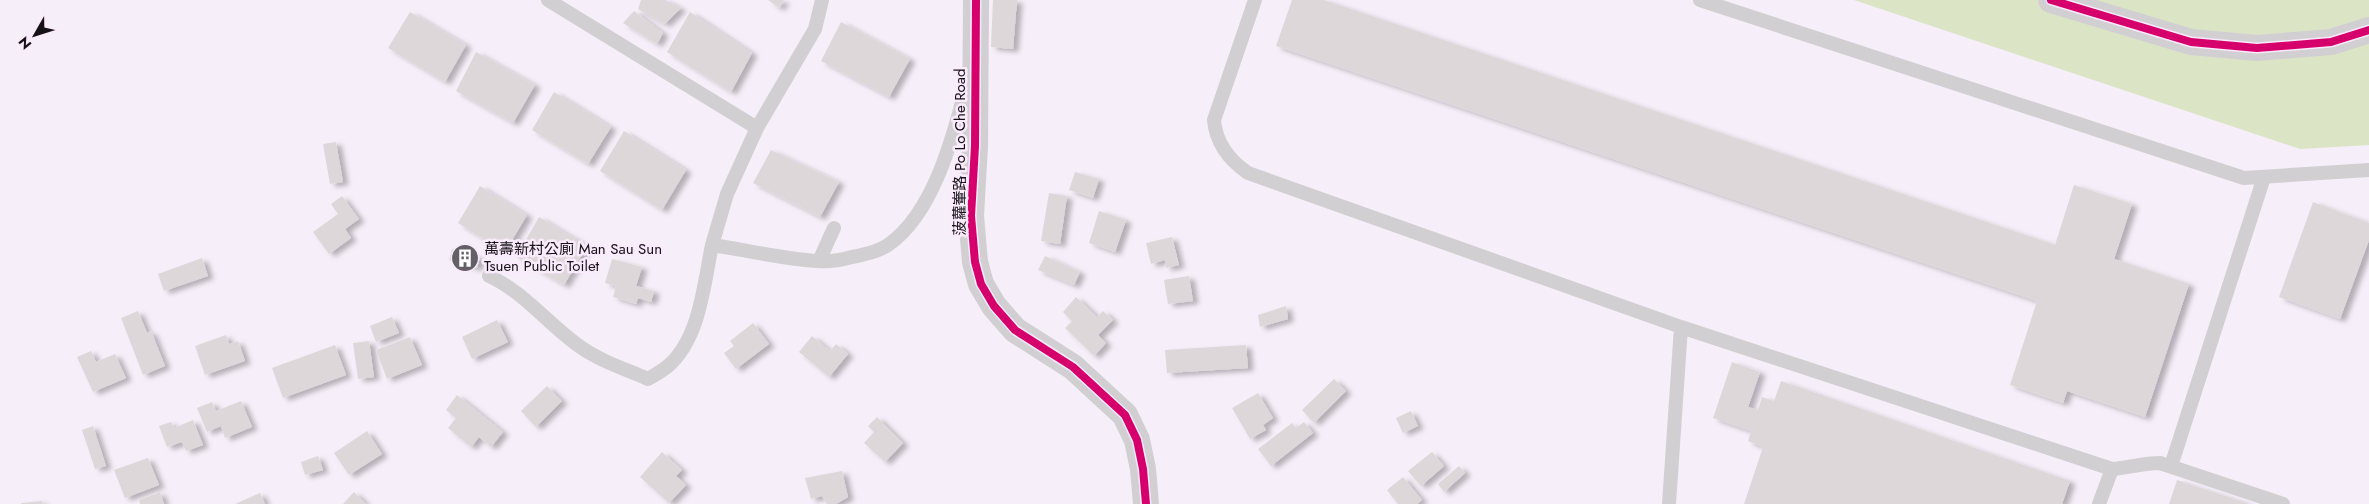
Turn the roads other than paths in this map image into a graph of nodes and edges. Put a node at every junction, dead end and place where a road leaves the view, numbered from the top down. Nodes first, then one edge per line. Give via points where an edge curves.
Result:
1 (548, 0) edge
2 (822, 0) edge
3 (976, 0) edge
4 (1255, 0) edge
5 (1700, 0) edge
6 (2051, 0) edge
7 (2369, 30) edge
8 (974, 58) junction
9 (757, 128) junction
10 (2369, 170) edge
11 (2264, 177) junction
12 (834, 228) dead end
13 (712, 245) junction
14 (819, 261) junction
15 (489, 276) dead end
16 (1681, 327) junction
17 (2171, 466) junction
18 (2112, 469) junction
19 (1146, 504) edge
20 (1669, 504) edge
21 (2099, 504) edge
22 (2283, 504) edge

1 - 9 lane
2 - 9 lane via 815,28
3 - 8 street, 菠蘿輋路 Po Lo Che Road
4 - 16 lane via 1214,120 1216,136 1240,167 1259,177
5 - 11 lane via 2244,178
6 - 7 street via 2191,42 2257,48 2331,42
8 - 14 lane via 955,131 936,183 909,225 886,247 861,255
8 - 19 street, 菠蘿輋路 Po Lo Che Road via 975,146 971,216 975,262 981,284 994,306 1015,330 1073,367 1125,415 1136,440 1143,469
9 - 13 lane via 727,194
10 - 11 lane
11 - 17 lane
12 - 14 lane
13 - 14 lane
13 - 15 lane via 698,312 683,348 669,365 648,379 579,346 516,292
16 - 18 lane
16 - 20 lane
17 - 18 lane via 2146,463
17 - 22 lane
18 - 21 lane

